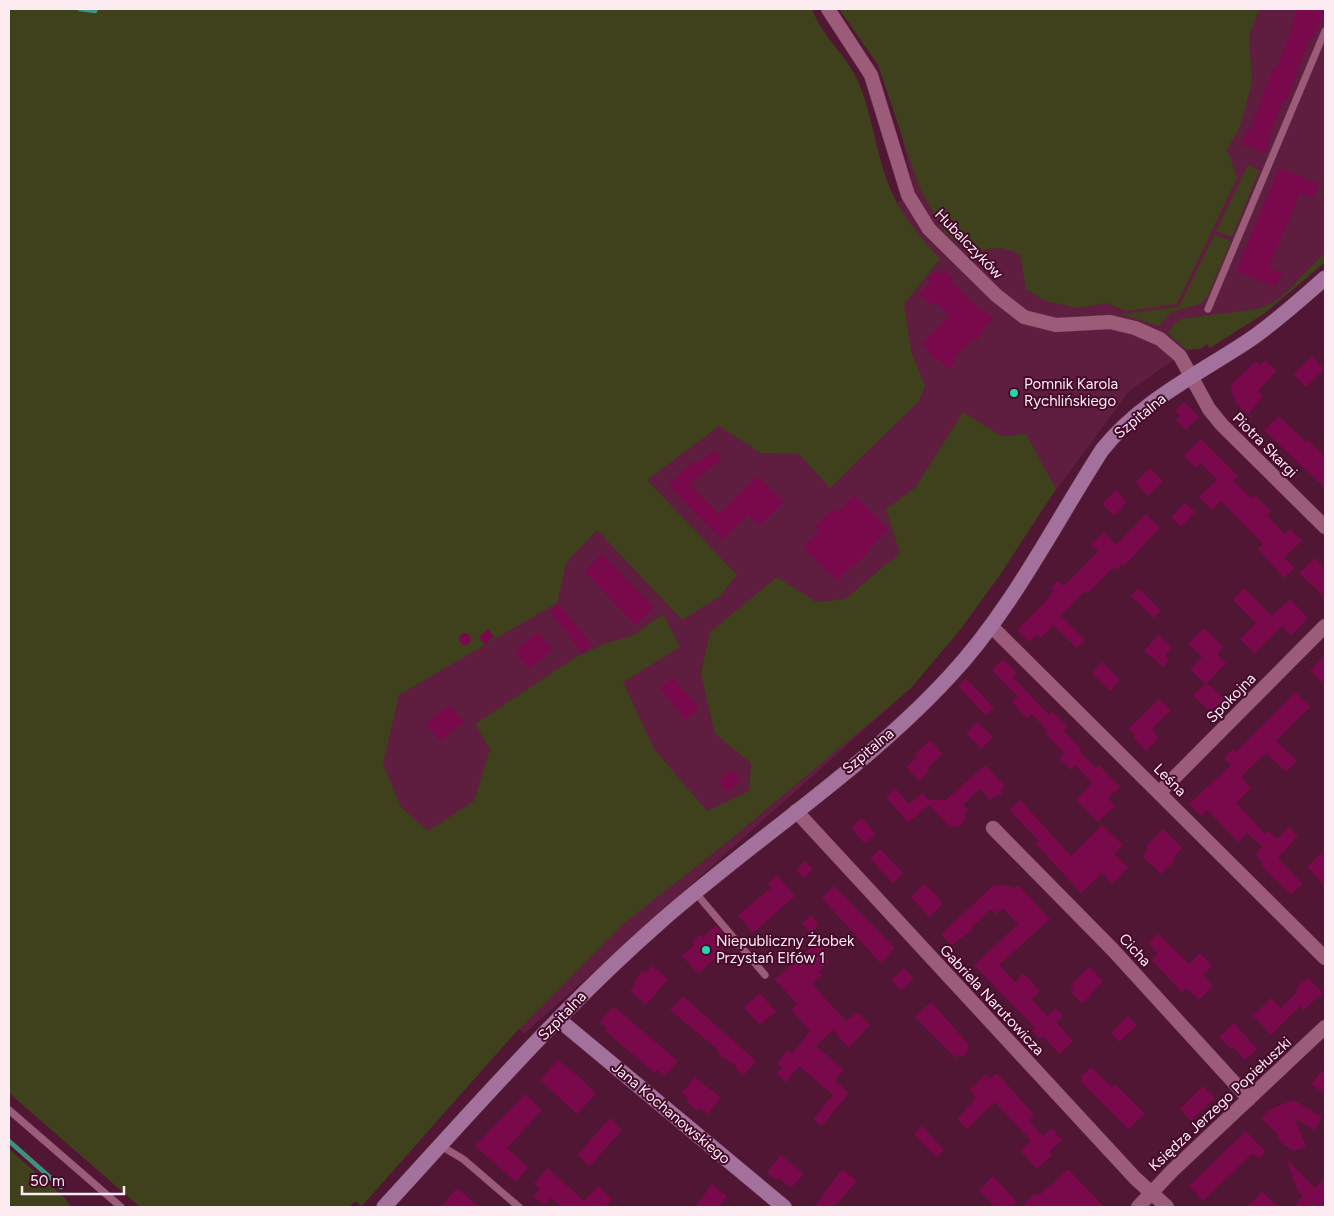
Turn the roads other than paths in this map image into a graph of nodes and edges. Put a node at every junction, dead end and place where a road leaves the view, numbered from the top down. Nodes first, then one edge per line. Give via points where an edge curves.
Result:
1 (828, 9) edge
2 (1325, 31) edge
3 (1325, 278) edge
4 (1208, 309) dead end
5 (1193, 377) junction
6 (1325, 527) edge
7 (991, 626) junction
8 (1325, 626) edge
9 (1160, 792) junction
10 (796, 811) junction
11 (992, 828) dead end
12 (695, 892) junction
13 (1325, 958) edge
14 (765, 975) dead end
15 (558, 1019) junction
16 (1325, 1027) edge
17 (1249, 1099) junction
18 (9, 1110) edge
19 (441, 1146) junction
20 (1150, 1192) junction
21 (121, 1207) edge
22 (384, 1207) edge
23 (519, 1207) edge
24 (784, 1207) edge
25 (1138, 1207) edge
26 (1167, 1207) edge

1 - 5 street, Hubalczyków via 871,75 908,196 929,229 996,295 1024,317 1056,325 1110,322 1146,332 1176,353
2 - 4 lane
3 - 5 street, Szpitalna via 1267,328
5 - 6 street, Piotra Skargi via 1209,409 1222,425
5 - 7 street, Szpitalna via 1142,410 1102,450
7 - 9 street, Leśna
7 - 10 street, Szpitalna via 949,678 905,720
8 - 9 street, Spokojna
9 - 13 street, Leśna
10 - 12 street, Szpitalna
10 - 20 street, Gabriela Narutowicza
11 - 17 street, Cicha via 1113,950
12 - 14 lane
12 - 15 street, Szpitalna
15 - 19 street, Szpitalna
15 - 24 street, Jana Kochanowskiego
16 - 17 street, Księdza Jerzego Popiełuszki
17 - 20 street, Księdza Jerzego Popiełuszki
18 - 21 lane
19 - 22 street, Szpitalna
19 - 23 lane via 463,1159
20 - 25 street, Księdza Jerzego Popiełuszki
20 - 26 street, Gabriela Narutowicza

